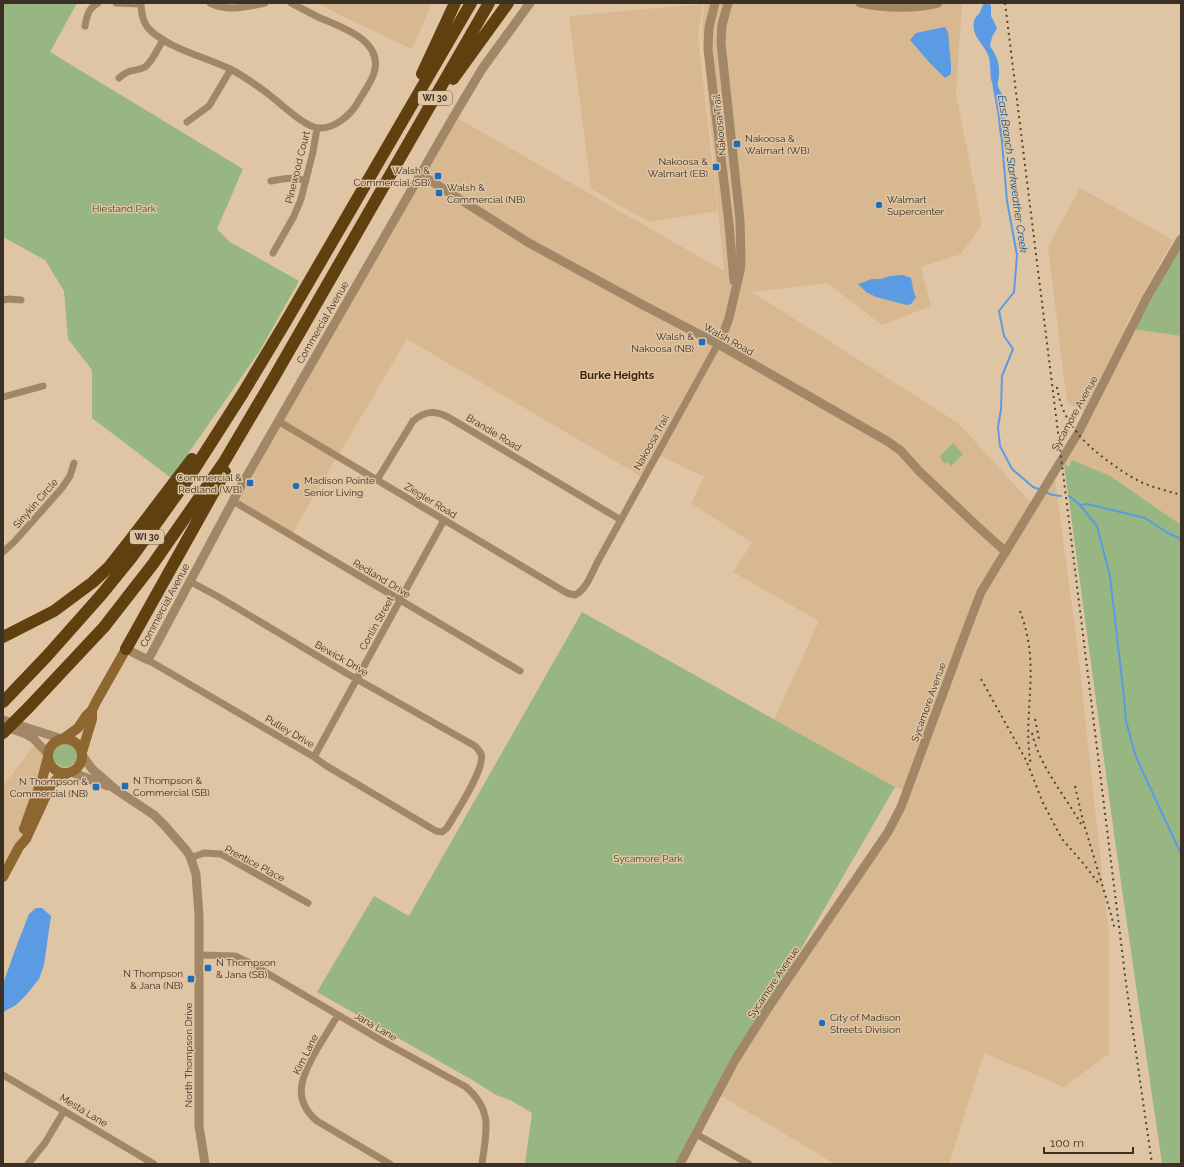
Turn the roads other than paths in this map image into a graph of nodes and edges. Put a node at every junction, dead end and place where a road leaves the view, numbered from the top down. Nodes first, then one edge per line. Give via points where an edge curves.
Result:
1 (98, 3) edge
2 (116, 3) edge
3 (210, 3) edge
4 (265, 3) edge
5 (291, 3) edge
6 (455, 3) edge
7 (471, 3) edge
8 (489, 3) edge
9 (508, 3) edge
10 (530, 3) edge
11 (715, 3) edge
12 (728, 3) edge
13 (860, 3) edge
14 (938, 3) edge
15 (141, 4) edge
16 (85, 26) dead end
17 (163, 40) junction
18 (231, 69) junction
19 (119, 78) dead end
20 (187, 122) dead end
21 (318, 128) junction
22 (376, 167) junction
23 (420, 174) junction
24 (271, 181) dead end
25 (306, 181) junction
26 (380, 193) junction
27 (1181, 239) edge
28 (273, 253) dead end
29 (734, 293) junction
30 (3, 300) edge
31 (21, 300) dead end
32 (718, 344) junction
33 (267, 353) junction
34 (273, 379) junction
35 (43, 386) dead end
36 (3, 397) edge
37 (278, 421) junction
38 (74, 463) dead end
39 (377, 480) junction
40 (233, 501) junction
41 (444, 520) junction
42 (621, 520) junction
43 (3, 552) edge
44 (1006, 552) junction
45 (190, 581) junction
46 (575, 595) joint
47 (400, 600) junction
48 (3, 638) edge
49 (126, 649) junction
50 (148, 660) junction
51 (520, 671) dead end
52 (357, 679) junction
53 (3, 702) edge
54 (92, 710) junction
55 (3, 720) edge
56 (3, 726) edge
57 (3, 733) edge
58 (63, 738) junction
59 (82, 754) junction
60 (48, 756) junction
61 (314, 757) junction
62 (69, 772) junction
63 (115, 789) junction
64 (442, 832) joint
65 (19, 847) junction
66 (190, 858) junction
67 (3, 878) edge
68 (308, 902) dead end
69 (200, 955) junction
70 (338, 1015) junction
71 (3, 1075) edge
72 (64, 1110) junction
73 (696, 1134) junction
74 (142, 1161) edge
75 (28, 1164) edge
76 (154, 1164) edge
77 (205, 1164) edge
78 (390, 1164) edge
79 (482, 1164) edge
80 (680, 1164) edge
81 (749, 1164) edge

1 - 16 street via 89,11
2 - 15 street
3 - 4 street via 242,8
5 - 21 street via 355,34 370,48 375,60 374,73 355,108 337,123
6 - 22 highway
7 - 22 highway, WI 30
8 - 26 highway, WI 30
9 - 26 highway via 455,76
10 - 23 street, Commercial Avenue via 482,69
11 - 29 street, Nakoosa Trail via 709,27 708,49 730,232
12 - 29 street, Nakoosa Trail via 722,25 721,43 741,243 740,272
13 - 14 street via 903,7
15 - 17 street via 147,27
17 - 18 street
17 - 19 street via 145,67 124,73
18 - 20 street via 209,106
18 - 21 street via 268,93 306,123
21 - 25 street, Pinewood Court
22 - 33 highway, WI 30
23 - 32 street, Walsh Road via 529,243
23 - 37 street, Commercial Avenue
24 - 25 street via 299,178
25 - 28 street, Pinewood Court via 298,206
26 - 34 highway, WI 30
27 - 44 street, Sycamore Avenue via 1146,299 1078,433
29 - 32 street, Nakoosa Trail via 729,318
30 - 31 street
32 - 42 street, Nakoosa Trail
32 - 44 street, Walsh Road via 900,450
33 - 48 highway via 189,463 109,567 54,611
33 - 53 highway, WI 30 via 188,479 132,557 47,656
34 - 49 highway via 233,458
34 - 57 highway, WI 30, bridge via 224,462 153,564 104,627
35 - 36 street
37 - 39 street, Ziegler Road
37 - 40 street, Commercial Avenue
38 - 43 street, Sinykin Circle via 70,476 62,488
39 - 41 street, Ziegler Road
39 - 42 street, Brandie Road via 413,421 422,414 438,413
40 - 45 street, Commercial Avenue
40 - 47 street, Redland Drive
41 - 46 street, Ziegler Road via 567,593
41 - 47 street, Conlin Street
42 - 46 street, Nakoosa Trail via 583,588
44 - 73 street, Sycamore Avenue via 981,592 901,807 888,832 735,1060
45 - 50 street, Commercial Avenue
45 - 52 street, Bewick Drive
47 - 51 street, Redland Drive
47 - 52 street, Conlin Street
49 - 50 street, Pulley Drive
49 - 54 main road
50 - 61 street, Pulley Drive
52 - 61 street, Conlin Street
52 - 64 street, Bewick Drive via 475,746 481,754 480,768 472,786 447,828
54 - 58 main road via 78,728
54 - 59 main road
55 - 58 street
56 - 60 street via 26,734
58 - 59 main road via 76,742
58 - 60 main road via 52,744
59 - 62 main road via 78,767
59 - 63 street, North Thompson Drive via 92,769
60 - 62 main road via 50,763 59,772
60 - 65 main road
61 - 64 street, Pulley Drive via 427,827
62 - 63 street, North Thompson Drive
62 - 65 main road via 50,787 26,839
63 - 66 street, North Thompson Drive via 154,815 176,837
65 - 67 main road
66 - 68 street, Prentice Place via 203,853 221,854
66 - 69 street, North Thompson Drive via 196,874
69 - 70 street, Jana Lane via 239,957
69 - 77 street, North Thompson Drive via 199,1126
70 - 78 street, Kim Lane via 302,1078 304,1105 317,1121
70 - 79 street, Jana Lane via 470,1091 481,1104 487,1120
71 - 72 street, Mesta Lane
72 - 74 street, Mesta Lane
72 - 75 street via 45,1143
73 - 80 street, Sycamore Avenue
73 - 81 street
74 - 76 street, Mesta Lane

